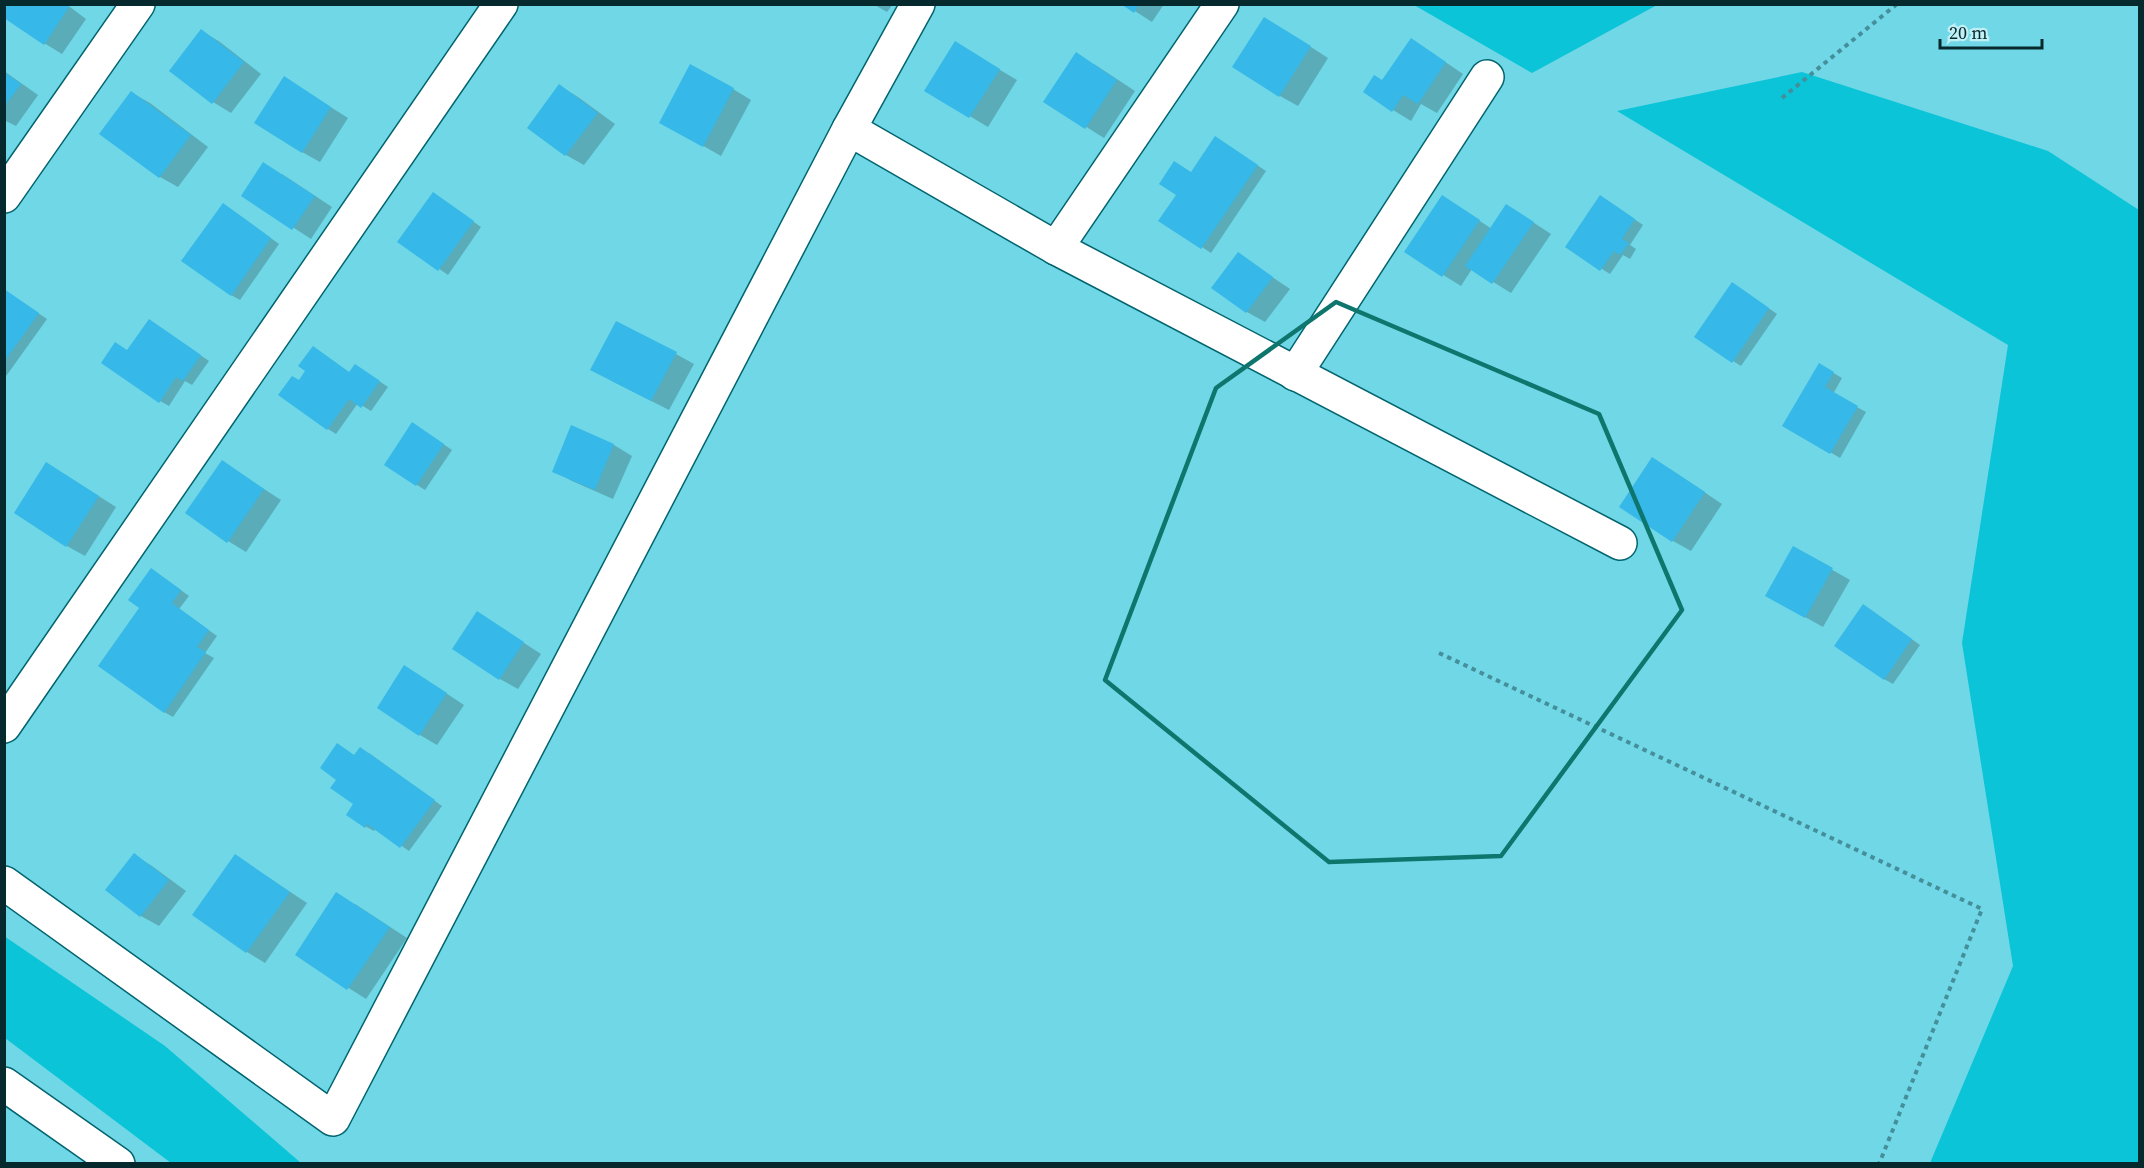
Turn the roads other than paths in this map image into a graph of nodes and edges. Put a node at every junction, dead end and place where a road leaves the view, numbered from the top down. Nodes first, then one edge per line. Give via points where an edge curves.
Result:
1 (138, 4) edge
2 (501, 4) edge
3 (918, 4) edge
4 (1221, 4) edge
5 (1487, 77) dead end
6 (849, 129) junction
7 (4, 196) edge
8 (1056, 248) junction
9 (1295, 374) junction
10 (1620, 543) dead end
11 (4, 726) edge
12 (4, 883) edge
13 (4, 1084) edge
14 (118, 1164) edge

1 - 7 street
2 - 11 street
3 - 6 street
4 - 8 street
5 - 9 street
6 - 8 street
6 - 12 street via 333,1119
8 - 9 street
9 - 10 street
13 - 14 street

